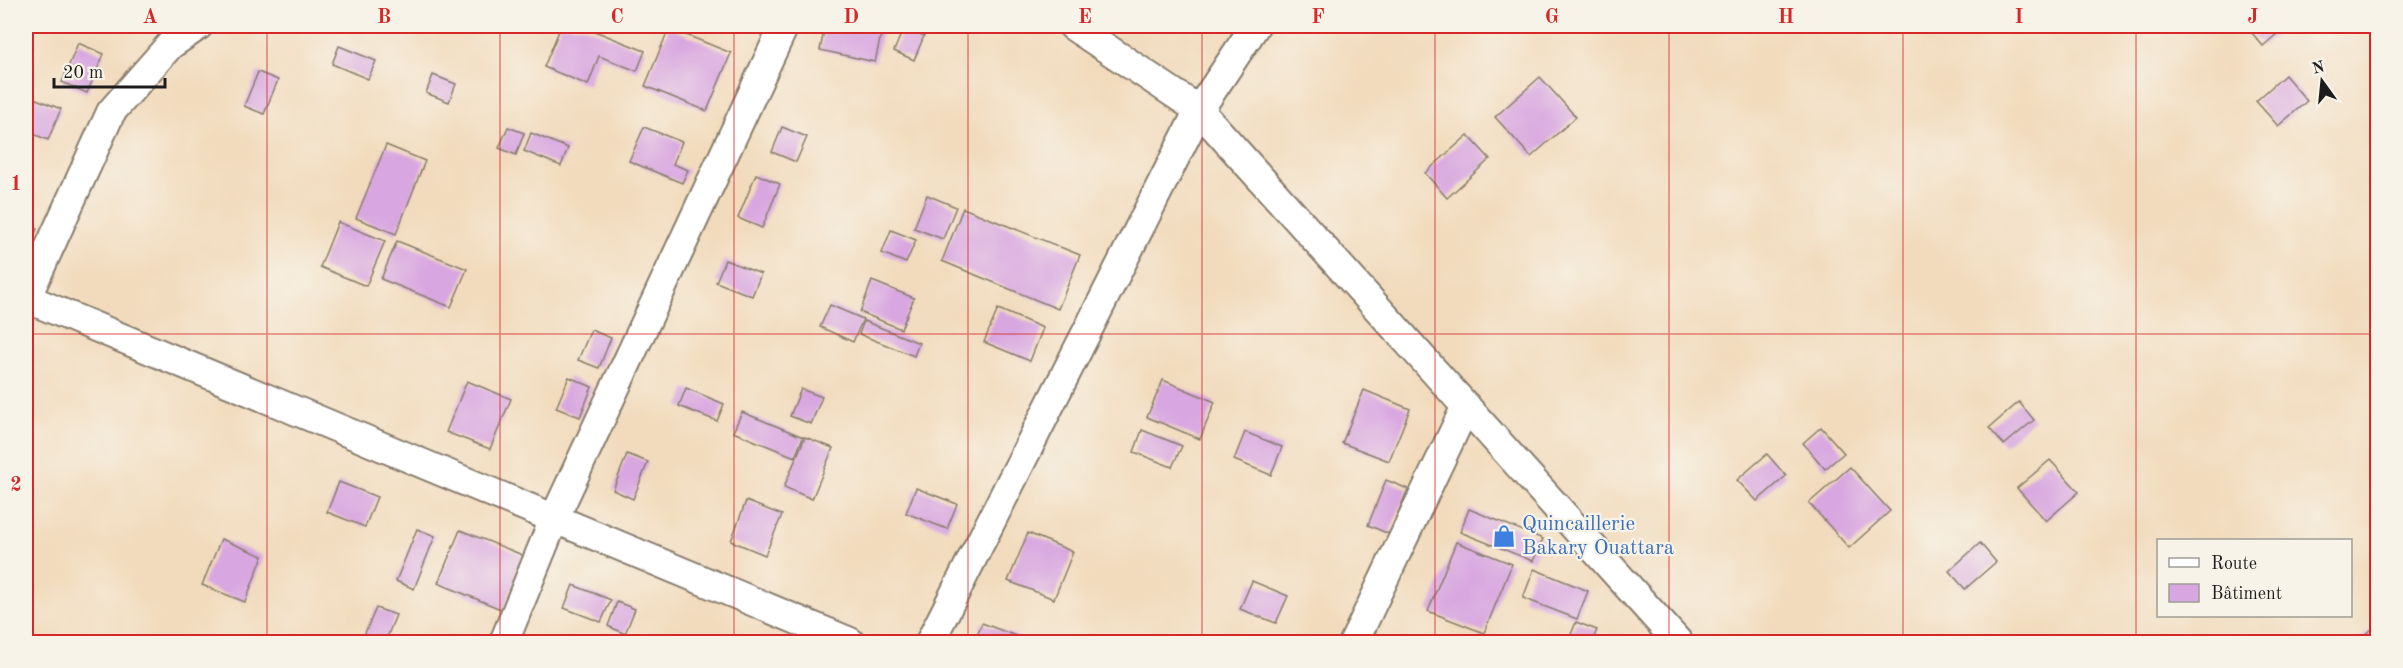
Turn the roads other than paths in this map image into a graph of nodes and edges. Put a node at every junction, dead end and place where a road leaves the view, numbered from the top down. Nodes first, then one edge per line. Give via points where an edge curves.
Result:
1 (198, 26) edge
2 (784, 26) edge
3 (1073, 26) edge
4 (1255, 26) edge
5 (1199, 110) junction
6 (26, 299) edge
7 (1466, 406) junction
8 (554, 519) junction
9 (504, 642) edge
10 (850, 642) edge
11 (930, 642) edge
12 (1354, 642) edge
13 (1678, 642) edge

1 - 6 street via 170,45 111,112
2 - 8 street
3 - 5 street
4 - 5 street
5 - 7 street
5 - 11 street
6 - 8 street
7 - 12 street
7 - 13 street
8 - 9 street
8 - 10 street

